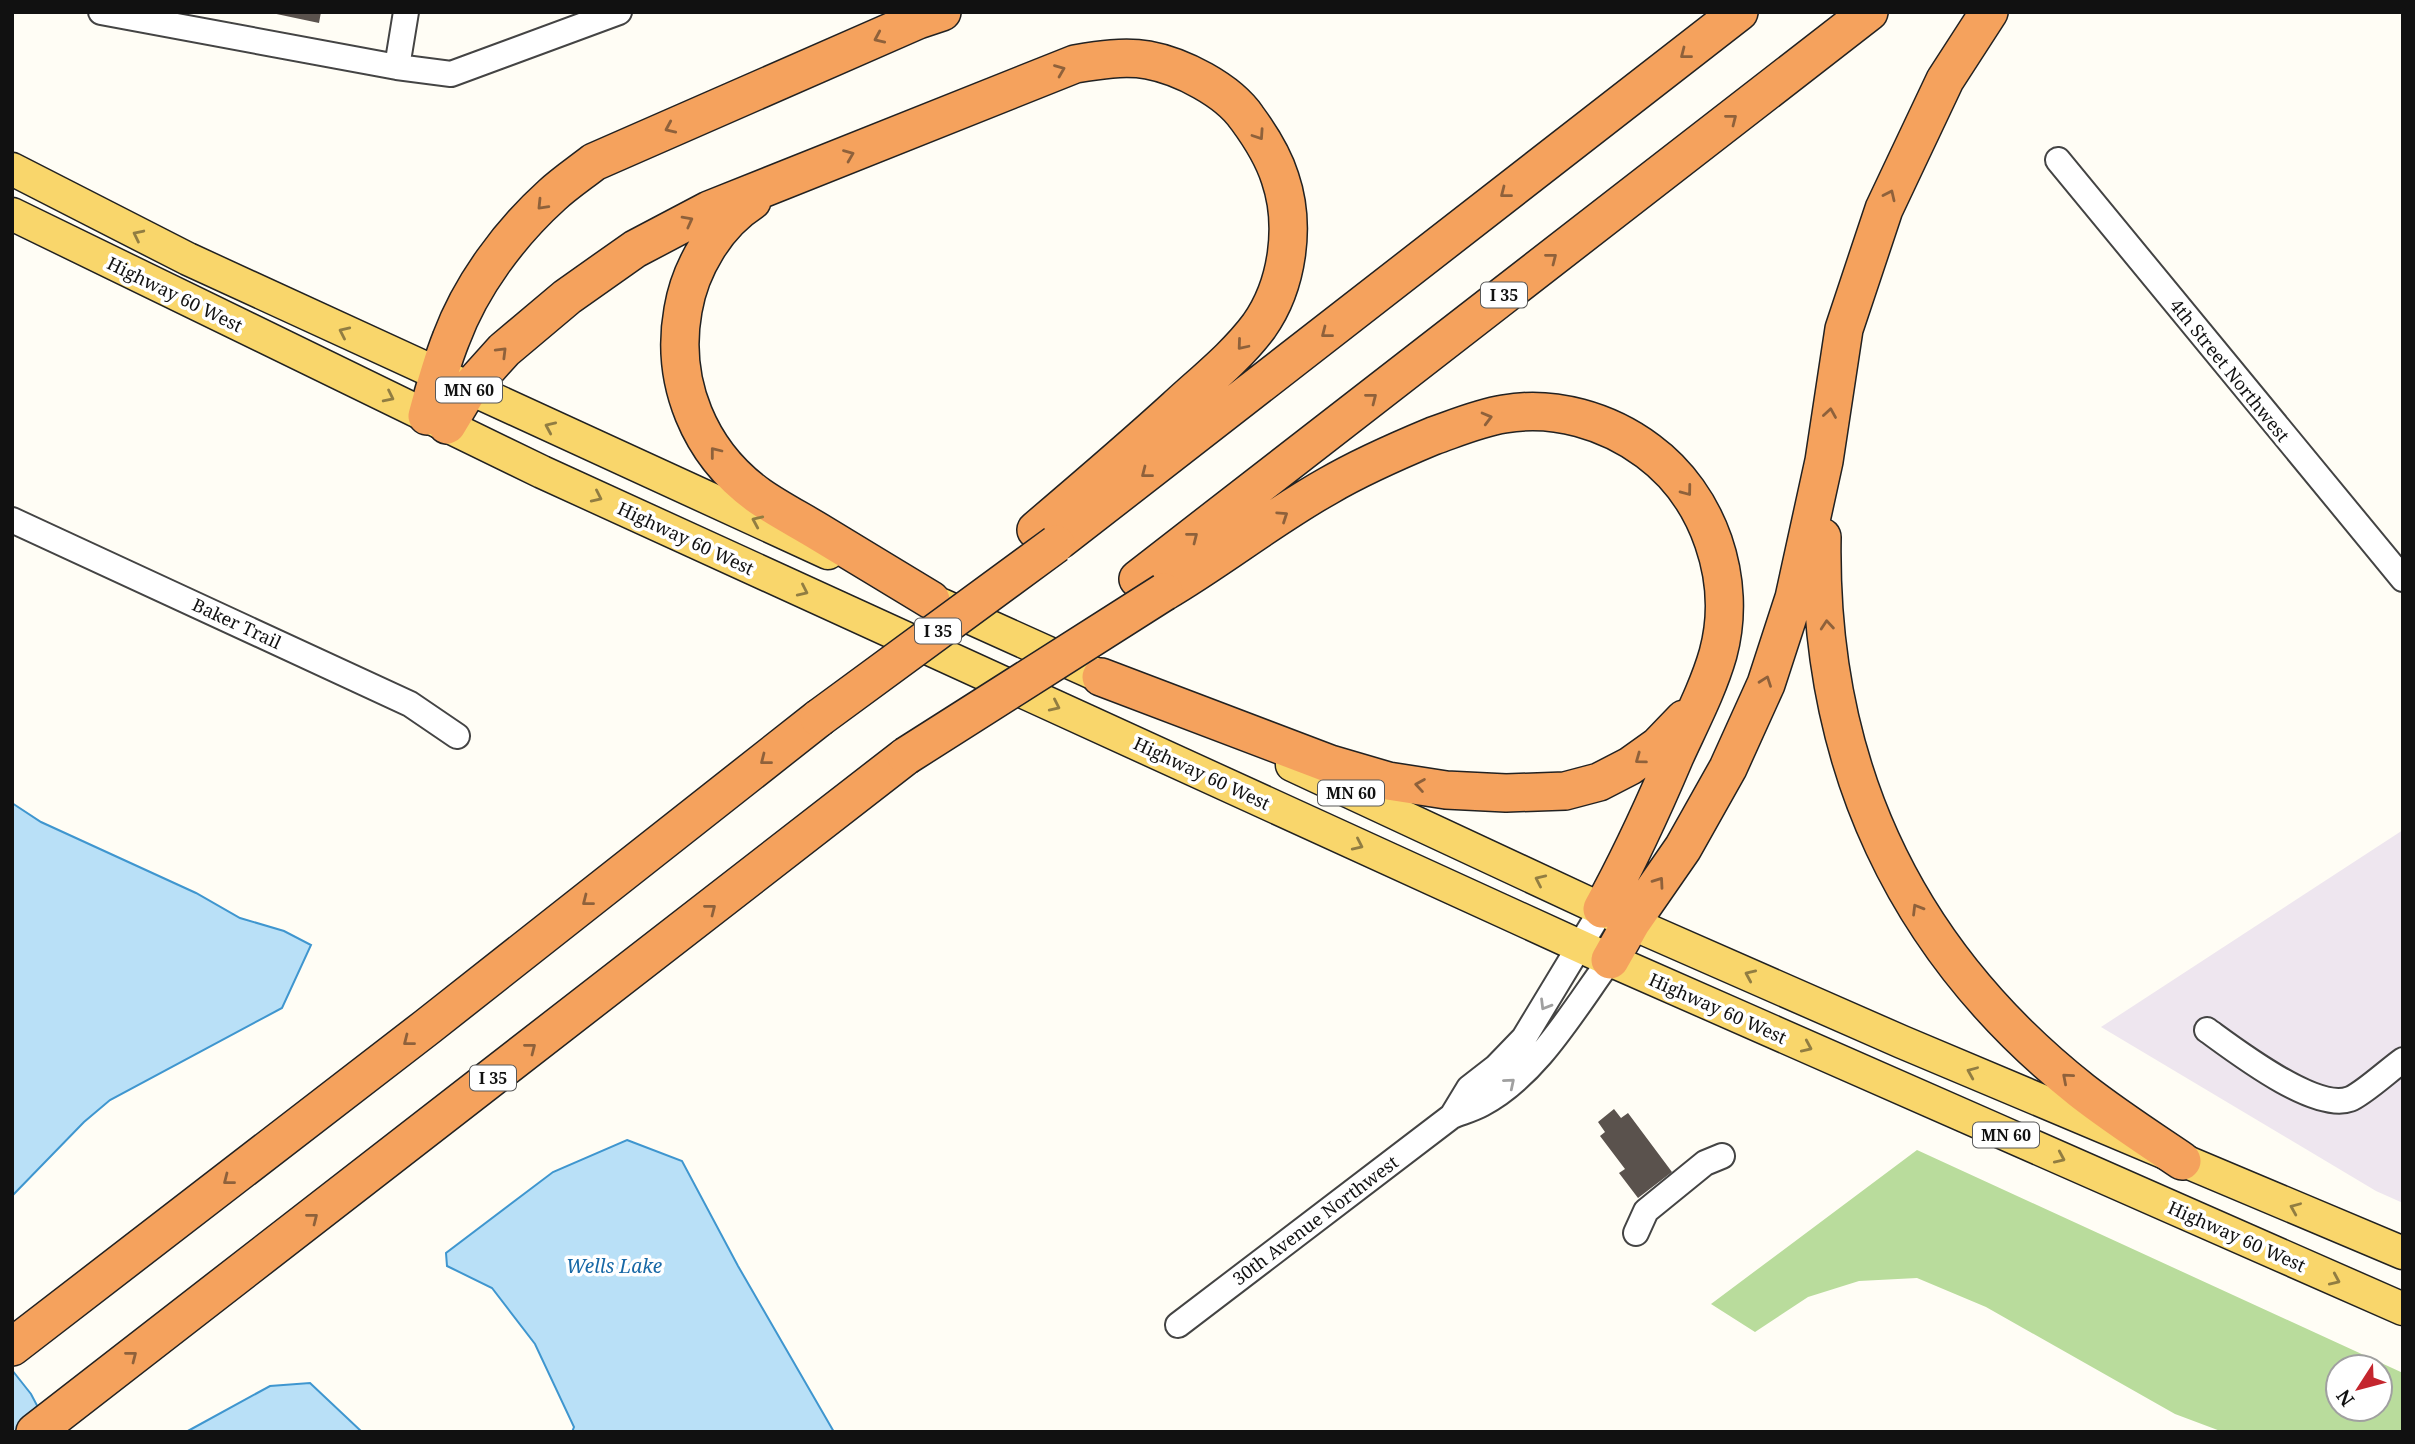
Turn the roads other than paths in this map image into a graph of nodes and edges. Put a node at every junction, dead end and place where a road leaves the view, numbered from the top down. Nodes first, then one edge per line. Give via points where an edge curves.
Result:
1 (101, 12) edge
2 (406, 12) edge
3 (619, 12) edge
4 (942, 12) edge
5 (1739, 12) edge
6 (1870, 12) edge
7 (1989, 12) edge
8 (397, 67) junction
9 (2058, 160) dead end
10 (12, 169) edge
11 (786, 180) junction
12 (12, 214) edge
13 (453, 383) junction
14 (437, 420) junction
15 (1824, 461) junction
16 (12, 520) edge
17 (1046, 537) junction
18 (2403, 579) edge
19 (1151, 586) junction
20 (931, 600) junction
21 (1101, 677) junction
22 (1703, 692) junction
23 (457, 736) dead end
24 (1616, 916) junction
25 (1594, 953) junction
26 (2207, 1030) dead end
27 (2403, 1060) edge
28 (1452, 1116) junction
29 (1722, 1156) dead end
30 (2182, 1161) junction
31 (1636, 1233) dead end
32 (2403, 1253) edge
33 (2403, 1309) edge
34 (1178, 1325) dead end
35 (21, 1340) edge
36 (34, 1432) edge

1 - 8 street
2 - 8 street
3 - 8 street via 451,74
4 -> 13 highway via 594,162 552,195 514,234 465,306 451,338
5 -> 17 highway
19 -> 6 highway, I 35
15 -> 7 highway via 1844,329 1884,209 1944,80
9 - 18 street, 4th Street Northwest
13 -> 10 main road, Highway 60 West / MN 60 via 177,254
13 -> 11 highway via 635,249 709,210
11 -> 17 highway via 1074,64 1111,58 1148,60 1184,71 1217,89 1245,114 1281,180 1288,216 1287,255 1277,290 1260,324 1236,353 1136,444
20 -> 11 highway via 759,496 730,472 706,442 690,407 680,369 679,330 686,292 724,225
12 -> 14 main road, Highway 60 West / MN 60
13 - 14 highway
20 -> 13 main road, Highway 60 West / MN 60
14 -> 25 main road, Highway 60 West / MN 60
24 -> 15 highway via 1683,848 1722,779 1766,684 1794,598
30 -> 15 highway via 2081,1091 2003,1019 1920,915 1887,857 1853,771 1833,687 1822,571
16 - 23 street, Baker Trail via 399,699
17 -> 35 highway, bridge via 427,1027
19 -> 22 highway via 1197,573 1327,486 1464,424 1505,414 1546,412 1588,419 1627,435 1662,461 1690,493 1710,530 1721,569 1724,611 1718,653
36 -> 19 highway, I 35, bridge via 906,757
20 - 21 main road, Highway 60 West / MN 60
22 -> 21 highway via 1658,746 1599,782 1564,790 1506,793 1446,790 1341,767
24 -> 21 main road, Highway 60 West / MN 60
22 - 24 highway
24 - 25 highway
30 -> 24 main road, Highway 60 West / MN 60
25 -> 28 street, 30th Avenue Northwest via 1524,1038 1469,1087
28 -> 25 street, 30th Avenue Northwest via 1483,1104 1540,1055
25 -> 33 main road, Highway 60 West / MN 60
26 - 27 street via 2268,1073 2328,1101 2351,1099
28 - 34 street, 30th Avenue Northwest
29 - 31 street via 1705,1163 1646,1211
32 -> 30 main road, Highway 60 West / MN 60

